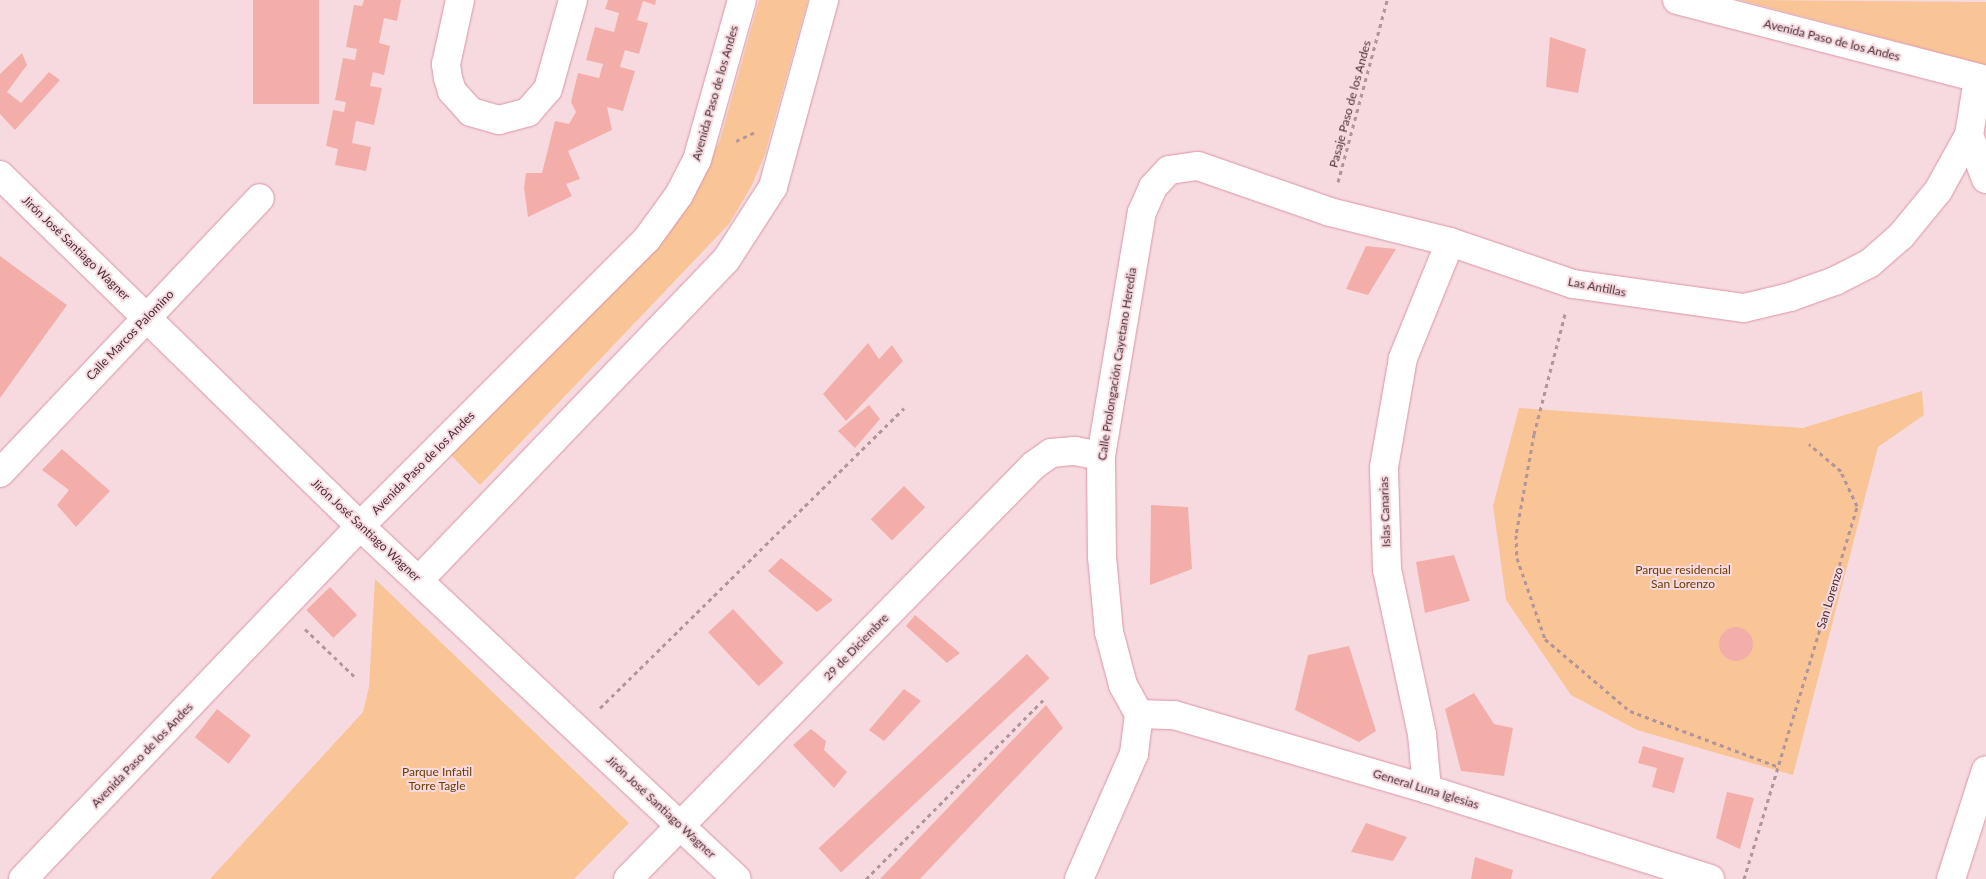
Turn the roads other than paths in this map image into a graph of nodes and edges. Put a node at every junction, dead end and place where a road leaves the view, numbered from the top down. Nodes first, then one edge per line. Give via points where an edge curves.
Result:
1 (460, 0) edge
2 (573, 0) edge
3 (742, 0) edge
4 (824, 0) edge
5 (1677, 0) edge
6 (1982, 80) edge
7 (1969, 135) junction
8 (1169, 170) joint
9 (0, 175) edge
10 (1986, 179) edge
11 (260, 198) dead end
12 (1450, 242) junction
13 (148, 317) junction
14 (1101, 456) junction
15 (0, 473) edge
16 (360, 526) junction
17 (419, 580) junction
18 (1139, 714) junction
19 (1986, 770) edge
20 (1427, 789) junction
21 (682, 826) junction
22 (23, 879) edge
23 (628, 879) edge
24 (737, 879) edge
25 (1080, 879) edge
26 (1710, 879) edge
27 (1951, 879) edge

1 - 2 street via 446,64 452,91 471,112 499,120 528,112 548,89
3 - 16 street, Avenida Paso de los Andes via 697,160 679,196 648,238
4 - 17 street via 773,187 726,260
5 - 6 street, Avenida Paso de los Andes
6 - 7 street
7 - 10 street
7 - 12 street, Las Antillas via 1938,191 1901,236 1870,263 1835,281 1744,308 1573,284
8 - 12 street, Las Antillas via 1198,166 1330,212
8 - 14 street, Calle Prolongación Cayetano Heredia via 1152,187 1142,212
9 - 13 street, Jirón José Santiago Wagner
11 - 13 street, Calle Marcos Palomino
12 - 20 street, Islas Canarias via 1403,358 1384,467 1387,570 1422,734
13 - 15 street, Calle Marcos Palomino
13 - 16 street, Jirón José Santiago Wagner
14 - 18 street, Calle Prolongación Cayetano Heredia via 1102,558 1109,632 1123,685
14 - 21 street, 29 de Diciembre via 1075,451 1051,453 1034,466
16 - 17 street, Jirón José Santiago Wagner
16 - 22 street, Avenida Paso de los Andes
17 - 21 street, Jirón José Santiago Wagner
18 - 20 street, General Luna Iglesias via 1174,715
18 - 25 street via 1134,754
19 - 27 street
20 - 26 street, General Luna Iglesias
21 - 23 street, 29 de Diciembre
21 - 24 street, Jirón José Santiago Wagner

